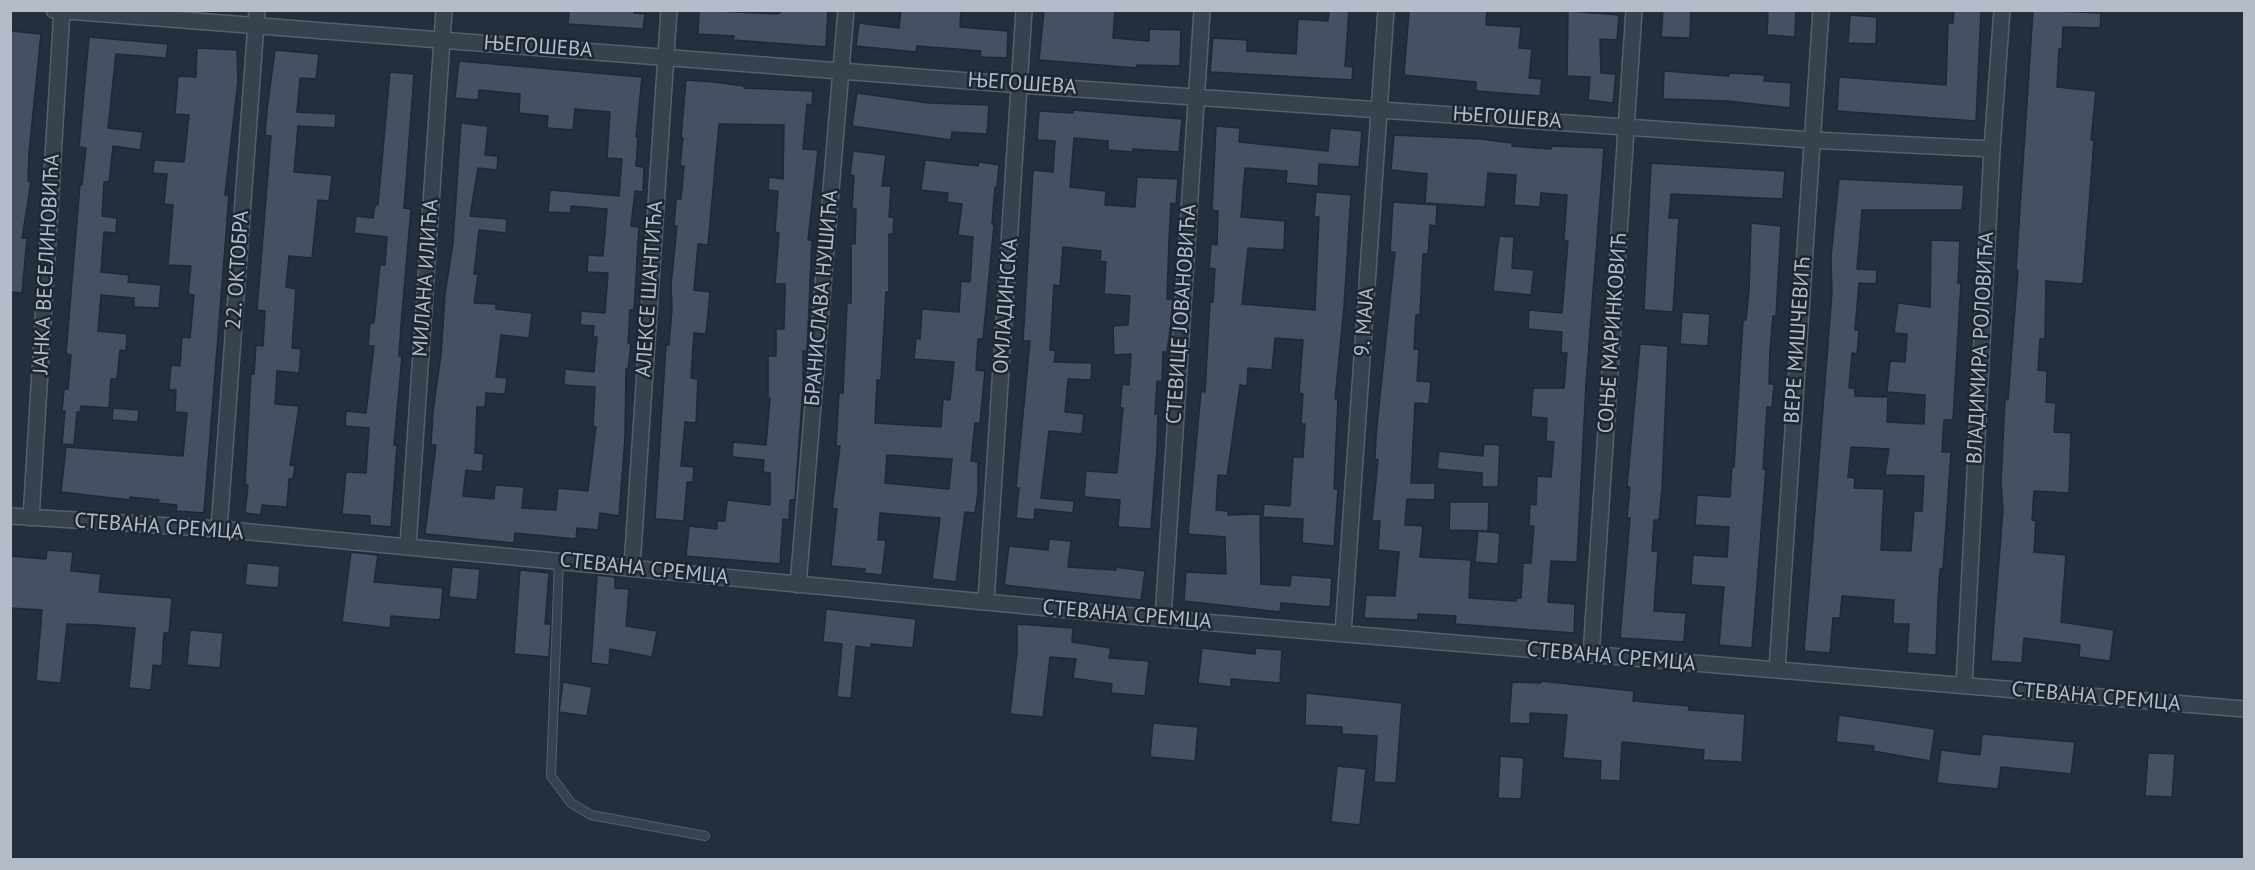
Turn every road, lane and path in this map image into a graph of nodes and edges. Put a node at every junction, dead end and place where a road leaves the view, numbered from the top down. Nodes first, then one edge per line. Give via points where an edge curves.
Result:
1 (54, 10) edge
2 (444, 10) edge
3 (669, 10) edge
4 (846, 10) edge
5 (1024, 10) edge
6 (1203, 10) edge
7 (1386, 10) edge
8 (1634, 10) edge
9 (1821, 10) edge
10 (2002, 10) edge
11 (62, 11) edge
12 (256, 18) edge
13 (441, 40) junction
14 (665, 57) junction
15 (842, 70) junction
16 (1021, 84) junction
17 (1196, 96) junction
18 (1380, 109) junction
19 (1628, 126) junction
20 (1812, 140) junction
21 (1992, 149) junction
22 (10, 516) edge
23 (31, 518) junction
24 (219, 529) junction
25 (408, 546) junction
26 (559, 560) junction
27 (632, 567) junction
28 (798, 585) junction
29 (986, 601) junction
30 (1163, 618) junction
31 (1343, 633) junction
32 (1591, 655) junction
33 (1777, 670) junction
34 (1964, 686) junction
35 (2244, 709) edge
36 (705, 836) dead end

1 - 11 street, ЊЕГОШЕВА
2 - 13 street, МИЛАНА ИЛИЋА
3 - 14 street, АЛЕКСЕ ШАНТИЋА
4 - 15 street, БРАНИСЛАВА НУШИЋА
5 - 16 street, ОМЛАДИНСКА
6 - 17 street, СТЕВИЦЕ ЈОВАНОВИЋА
7 - 18 street, 9. МАЈА
8 - 19 street, СОЊЕ МАРИНКОВИЋ
9 - 20 street, ВЕРЕ МИШЧЕВИЋ
10 - 21 street, ВЛАДИМИРА РОЛОВИЋА
11 - 12 street, ЊЕГОШЕВА
11 - 23 street, ЈАНКА ВЕСЕЛИНОВИЋА
12 - 13 street, ЊЕГОШЕВА
12 - 24 street, 22. ОКТОБРА
13 - 14 street, ЊЕГОШЕВА
13 - 25 street, МИЛАНА ИЛИЋА
14 - 15 street, ЊЕГОШЕВА
14 - 27 street, АЛЕКСЕ ШАНТИЋА
15 - 16 street, ЊЕГОШЕВА
15 - 28 street, БРАНИСЛАВА НУШИЋА
16 - 17 street, ЊЕГОШЕВА
16 - 29 street, ОМЛАДИНСКА
17 - 18 street, ЊЕГОШЕВА
17 - 30 street, СТЕВИЦЕ ЈОВАНОВИЋА
18 - 19 street, ЊЕГОШЕВА
18 - 31 street, 9. МАЈА
19 - 20 street, ЊЕГОШЕВА
19 - 32 street, СОЊЕ МАРИНКОВИЋ
20 - 21 street, ЊЕГОШЕВА
20 - 33 street, ВЕРЕ МИШЧЕВИЋ
21 - 34 street, ВЛАДИМИРА РОЛОВИЋА
22 - 23 street, СТЕВАНА СРЕМЦА
23 - 24 street, СТЕВАНА СРЕМЦА
24 - 25 street, СТЕВАНА СРЕМЦА
25 - 26 street, СТЕВАНА СРЕМЦА
26 - 27 street, СТЕВАНА СРЕМЦА
26 - 36 lane via 551,776 572,803 591,815
27 - 28 street, СТЕВАНА СРЕМЦА
28 - 29 street, СТЕВАНА СРЕМЦА
29 - 30 street, СТЕВАНА СРЕМЦА
30 - 31 street, СТЕВАНА СРЕМЦА
31 - 32 street, СТЕВАНА СРЕМЦА
32 - 33 street, СТЕВАНА СРЕМЦА
33 - 34 street, СТЕВАНА СРЕМЦА
34 - 35 street, СТЕВАНА СРЕМЦА

